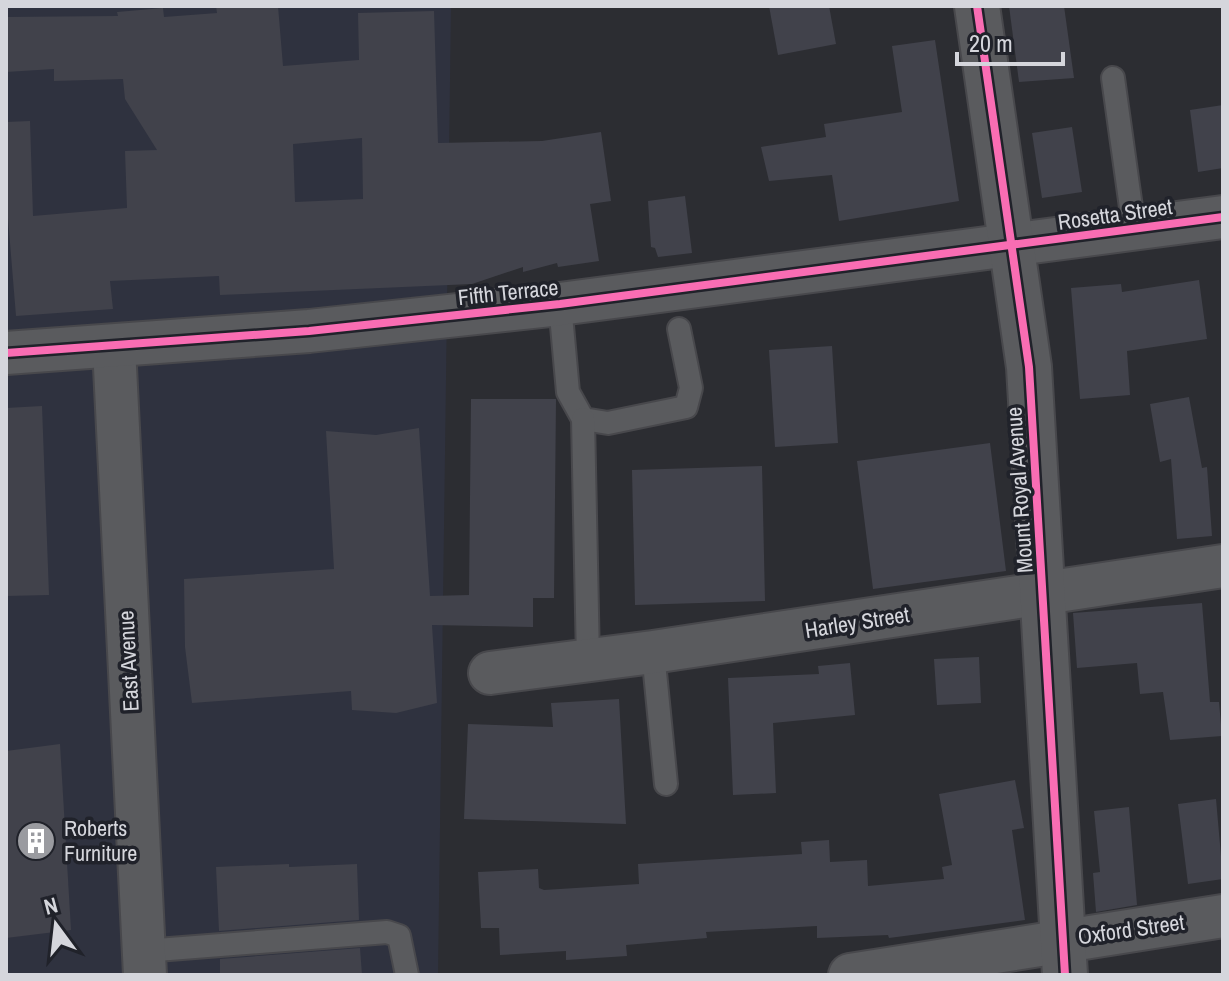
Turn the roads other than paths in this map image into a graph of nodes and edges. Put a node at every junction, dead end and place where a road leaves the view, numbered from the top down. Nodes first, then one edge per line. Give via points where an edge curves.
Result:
1 (977, 6) edge
2 (1113, 78) dead end
3 (1223, 217) edge
4 (1134, 229) junction
5 (1012, 246) junction
6 (560, 304) junction
7 (679, 329) dead end
8 (114, 347) junction
9 (6, 353) edge
10 (583, 419) junction
11 (1223, 566) edge
12 (1044, 590) junction
13 (653, 652) junction
14 (588, 660) junction
15 (490, 673) dead end
16 (666, 784) dead end
17 (1223, 916) edge
18 (1064, 957) edge
19 (144, 963) edge
20 (407, 975) edge
21 (850, 975) edge

1 - 5 street, Mount Royal Avenue
2 - 4 lane
3 - 4 street, Rosetta Street
4 - 5 street, Rosetta Street
5 - 6 street, Fifth Terrace
5 - 12 street, Mount Royal Avenue via 1029,367
6 - 8 street, Fifth Terrace
6 - 10 lane via 568,392
7 - 10 lane via 691,388 686,407 608,423
8 - 9 street, Fifth Terrace
8 - 19 street, East Avenue
10 - 14 lane
11 - 12 street, Harley Street
12 - 13 street, Harley Street
12 - 18 street, Mount Royal Avenue
13 - 14 street, Harley Street
13 - 16 lane
14 - 15 street, Harley Street
17 - 18 street, Oxford Street
18 - 21 street, Oxford Street
19 - 20 lane via 387,932 399,936

